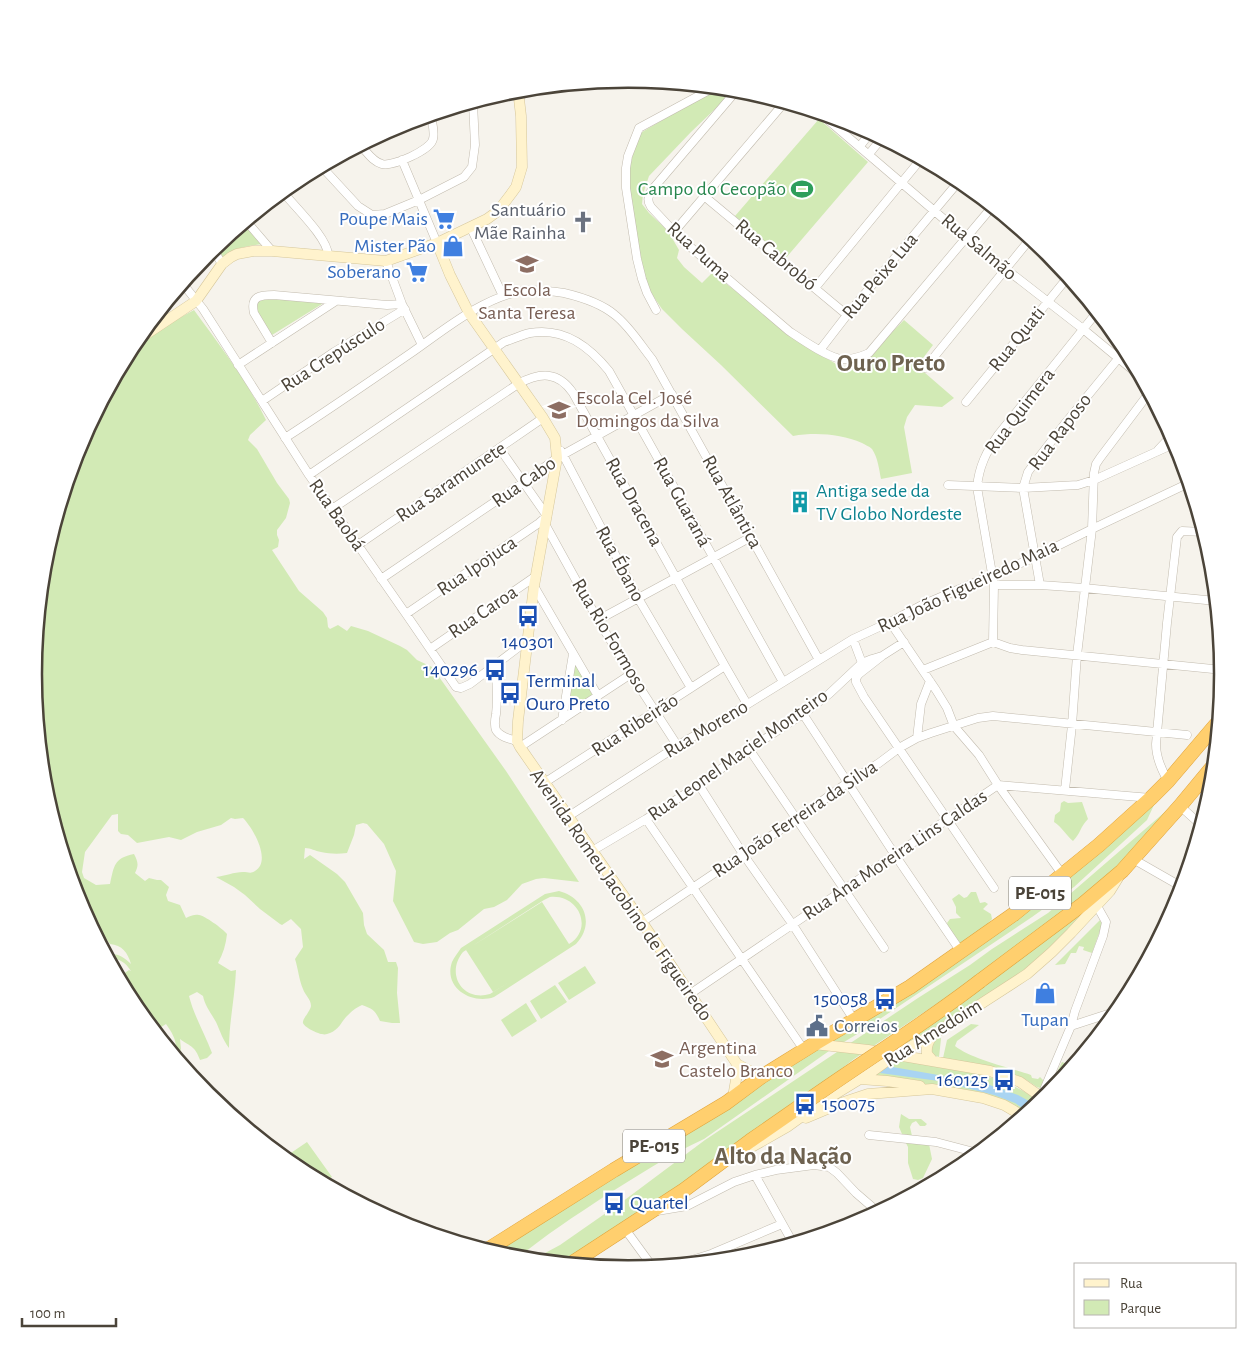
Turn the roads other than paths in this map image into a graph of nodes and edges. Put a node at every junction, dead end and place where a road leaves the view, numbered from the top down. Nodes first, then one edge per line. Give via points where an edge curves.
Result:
1 (704, 93) edge
2 (731, 97) edge
3 (519, 98) edge
4 (779, 108) edge
5 (473, 109) edge
6 (432, 122) edge
7 (838, 127) edge
8 (866, 139) edge
9 (877, 143) edge
10 (860, 146) junction
11 (365, 150) edge
12 (868, 154) junction
13 (402, 160) junction
14 (918, 165) edge
15 (328, 172) edge
16 (902, 183) junction
17 (954, 187) edge
18 (704, 196) junction
19 (288, 198) edge
20 (419, 200) junction
21 (935, 210) junction
22 (988, 212) edge
23 (251, 226) edge
24 (470, 228) junction
25 (674, 232) junction
26 (966, 238) junction
27 (436, 242) junction
28 (1026, 244) edge
29 (272, 251) junction
30 (328, 255) junction
31 (218, 257) edge
32 (386, 261) junction
33 (222, 264) junction
34 (1005, 269) junction
35 (1064, 282) edge
36 (815, 288) junction
37 (187, 289) edge
38 (502, 296) junction
39 (196, 301) junction
40 (336, 301) junction
41 (1048, 303) junction
42 (403, 306) junction
43 (656, 310) dead end
44 (469, 313) junction
45 (847, 315) junction
46 (1093, 317) edge
47 (161, 321) edge
48 (1083, 329) junction
49 (272, 343) junction
50 (422, 345) junction
51 (495, 348) junction
52 (820, 350) junction
53 (1120, 355) edge
54 (1118, 358) junction
55 (238, 365) junction
56 (1126, 365) edge
57 (925, 368) dead end
58 (518, 384) junction
59 (672, 394) junction
60 (1145, 398) edge
61 (262, 401) junction
62 (966, 402) dead end
63 (634, 415) junction
64 (543, 418) junction
65 (597, 436) junction
66 (285, 438) junction
67 (1166, 441) edge
68 (1168, 446) edge
69 (500, 448) junction
70 (1157, 451) junction
71 (560, 457) junction
72 (309, 475) junction
73 (1094, 480) junction
74 (524, 482) junction
75 (948, 485) dead end
76 (1183, 486) edge
77 (977, 487) junction
78 (1023, 488) junction
79 (332, 509) junction
80 (546, 520) junction
81 (1092, 529) junction
82 (1197, 532) edge
83 (751, 537) junction
84 (358, 545) junction
85 (1035, 557) junction
86 (713, 558) junction
87 (992, 575) junction
88 (676, 578) junction
89 (381, 579) junction
90 (535, 581) junction
91 (994, 585) junction
92 (1040, 585) junction
93 (1084, 588) junction
94 (1170, 596) junction
95 (638, 598) junction
96 (1209, 600) edge
97 (406, 614) junction
98 (598, 620) junction
99 (890, 622) junction
100 (853, 639) junction
101 (528, 640) junction
102 (904, 642) junction
103 (993, 642) junction
104 (845, 644) joint
105 (430, 649) junction
106 (573, 654) junction
107 (1077, 655) junction
108 (882, 656) junction
109 (819, 660) junction
110 (862, 664) junction
111 (1164, 665) junction
112 (496, 666) junction
113 (725, 666) junction
114 (1214, 669) edge
115 (923, 670) junction
116 (631, 674) junction
117 (930, 681) junction
118 (783, 682) junction
119 (690, 688) junction
120 (598, 696) junction
121 (747, 704) junction
122 (655, 711) junction
123 (803, 714) junction
124 (562, 720) junction
125 (1072, 725) junction
126 (954, 726) junction
127 (1211, 730) edge
128 (1158, 732) junction
129 (1187, 735) dead end
130 (917, 738) junction
131 (519, 744) junction
132 (677, 745) junction
133 (899, 748) junction
134 (749, 749) junction
135 (1205, 776) edge
136 (1168, 781) junction
137 (847, 782) junction
138 (544, 783) junction
139 (699, 785) junction
140 (998, 785) junction
141 (1065, 790) junction
142 (1151, 798) junction
143 (1180, 806) junction
144 (569, 816) junction
145 (646, 819) junction
146 (797, 819) junction
147 (947, 819) junction
148 (1196, 821) edge
149 (592, 851) junction
150 (743, 854) junction
151 (895, 855) junction
152 (1133, 859) junction
153 (1122, 870) junction
154 (1062, 874) junction
155 (1175, 883) edge
156 (693, 888) junction
157 (994, 888) dead end
158 (845, 890) junction
159 (1097, 906) junction
160 (642, 922) junction
161 (793, 925) junction
162 (884, 948) dead end
163 (961, 952) junction
164 (742, 960) junction
165 (690, 994) junction
166 (1105, 1015) edge
167 (854, 1020) junction
168 (1071, 1026) junction
169 (936, 1033) junction
170 (809, 1047) junction
171 (868, 1050) junction
172 (895, 1056) junction
173 (933, 1061) junction
174 (737, 1064) junction
175 (873, 1071) junction
176 (762, 1077) junction
177 (859, 1079) junction
178 (1048, 1082) edge
179 (932, 1089) junction
180 (1037, 1094) edge
181 (733, 1097) junction
182 (1017, 1113) edge
183 (787, 1127) junction
184 (869, 1136) dead end
185 (969, 1151) edge
186 (718, 1165) junction
187 (756, 1174) junction
188 (872, 1207) edge
189 (650, 1212) junction
190 (782, 1224) junction
191 (522, 1226) junction
192 (625, 1229) junction
193 (790, 1237) edge
194 (495, 1244) edge
195 (502, 1246) edge
196 (711, 1254) edge
197 (580, 1258) edge
198 (647, 1260) edge

1 - 43 street via 639,128 628,156 626,188 637,260
2 - 25 street, Rua Puma via 648,197 651,207
3 - 24 street via 522,145 519,178 498,210
4 - 18 street
5 - 20 street via 475,145 472,167 464,177
6 - 13 street via 433,139 430,145
7 - 10 street, Rua Salmão
8 - 10 street
9 - 12 street
10 - 12 street, Rua Salmão
11 - 13 street via 381,164
12 - 16 street, Rua Salmão
13 - 20 street
14 - 16 street
15 - 20 street via 358,206 372,215 385,214
16 - 21 street, Rua Salmão
16 - 36 street
17 - 21 street, Rua Peixe Lua
18 - 25 street
18 - 36 street, Rua Cabrobó
19 - 30 street via 322,239
20 - 27 street
21 - 26 street, Rua Salmão
21 - 45 street, Rua Peixe Lua
22 - 26 street, Rua Puma
23 - 29 street
24 - 27 street
24 - 38 street
25 - 52 street, Rua Puma via 789,331
26 - 34 street, Rua Salmão
26 - 52 street, Rua Puma via 869,353 842,359
27 - 32 street
27 - 44 street
28 - 34 street
29 - 30 street
29 - 33 street via 237,254
30 - 32 street
31 - 33 street
32 - 42 street
33 - 39 street
34 - 41 street, Rua Salmão
34 - 57 street
35 - 41 street, Rua Quati
36 - 45 street, Rua Cabrobó
37 - 39 street, Rua Baobá
38 - 44 street, Rua Atlântica
38 - 59 street, Rua Atlântica via 536,290 555,292 604,308 630,330
39 - 47 street
39 - 55 street, Rua Baobá
40 - 42 street
40 - 49 street
40 - 49 street via 274,295 257,297 252,308
41 - 48 street, Rua Salmão
41 - 62 street, Rua Quati
42 - 50 street
42 - 61 street, Rua Crepúsculo
44 - 50 street, Rua Atlântica
44 - 51 street
45 - 52 street, Rua Peixe Lua
46 - 48 street, Rua Quimera
48 - 54 street, Rua Salmão
48 - 77 street, Rua Quimera via 988,449 981,464
49 - 55 street
50 - 66 street, Rua Atlântica
51 - 58 street
51 - 63 street, Rua Guaraná via 531,333 544,332 568,338 598,357
51 - 72 street, Rua Guaraná
53 - 54 street, Rua Raposo
54 - 56 street, Rua Salmão
54 - 78 street, Rua Raposo via 1033,464
55 - 61 street, Rua Baobá
58 - 64 street
58 - 65 street, Rua Dracena via 541,375 562,381 573,393
58 - 79 street, Rua Dracena
59 - 63 street, Rua Cabo
59 - 83 street, Rua Atlântica
60 - 73 street via 1100,458 1094,469
61 - 66 street, Rua Baobá
63 - 65 street, Rua Cabo
63 - 86 street, Rua Guaraná
64 - 69 street, Rua Saramunete
64 - 71 street via 555,438
65 - 71 street, Rua Cabo
65 - 88 street, Rua Dracena
66 - 72 street, Rua Baobá
67 - 70 street
68 - 70 street
69 - 74 street, Rua Rio Formoso
69 - 84 street, Rua Saramunete
70 - 73 street
71 - 74 street, Rua Cabo
71 - 80 street
71 - 95 street, Rua Ébano
72 - 79 street, Rua Baobá
73 - 78 street via 1071,486
73 - 81 street
74 - 80 street, Rua Rio Formoso
74 - 89 street, Rua Cabo
75 - 77 street
76 - 81 street, Rua João Figueiredo Maia
77 - 78 street
77 - 87 street, Rua Quimera
78 - 85 street, Rua Raposo
79 - 84 street, Rua Baobá
80 - 90 street
80 - 97 street, Rua Ipojuca
80 - 98 street, Rua Rio Formoso
81 - 85 street, Rua João Figueiredo Maia
81 - 93 street, Rua João Figueiredo Maia
82 - 94 street via 1182,531 1177,537
83 - 86 street
83 - 109 street, Rua Atlântica
84 - 89 street, Rua Baobá
85 - 87 street, Rua João Figueiredo Maia
85 - 92 street, Rua Raposo
86 - 88 street
86 - 118 street, Rua Guaraná
87 - 91 street, Rua Quimera
87 - 99 street, Rua João Figueiredo Maia
88 - 95 street
88 - 113 street, Rua Dracena
89 - 97 street, Rua Baobá
90 - 101 street
90 - 105 street, Rua Caroa
90 - 106 street
91 - 92 street
91 - 103 street, Rua Quimera
92 - 93 street
93 - 94 street
93 - 107 street, Rua João Figueiredo Maia
94 - 96 street
94 - 111 street
95 - 98 street
95 - 119 street, Rua Ébano
97 - 105 street, Rua Baobá
98 - 116 street, Rua Rio Formoso
99 - 100 street, Rua João Figueiredo Maia
99 - 102 street
100 - 104 street, Rua João Figueiredo Maia
100 - 110 street
101 - 112 street, Rua Baobá
101 - 131 street via 518,721
102 - 108 street
102 - 115 street
103 - 107 street via 1022,650
103 - 115 street
104 - 109 street, Rua Moreno
105 - 112 street, Rua Baobá via 459,688
106 - 120 street
106 - 124 street
107 - 111 street
107 - 125 street, Rua João Figueiredo Maia
108 - 110 street, Rua Leonel Maciel Monteiro
108 - 133 street via 856,679 864,697
109 - 118 street, Rua Moreno
110 - 123 street, Rua Leonel Maciel Monteiro
111 - 114 street
111 - 128 street
112 - 131 street via 496,729
113 - 119 street, Rua Ribeirão
113 - 121 street, Rua Dracena
115 - 117 street
116 - 120 street
116 - 122 street, Rua Rio Formoso
117 - 126 street
117 - 130 street via 921,700
118 - 121 street, Rua Moreno
119 - 122 street, Rua Ribeirão
120 - 124 street
121 - 132 street, Rua Moreno
122 - 132 street, Rua Rio Formoso
122 - 138 street, Rua Ribeirão
123 - 134 street, Rua Leonel Maciel Monteiro
123 - 137 street
124 - 131 street
125 - 126 street, Rua João Ferreira da Silva via 993,716
125 - 128 street, Rua João Ferreira da Silva
125 - 141 street, Rua João Figueiredo Maia
126 - 130 street, Rua João Ferreira da Silva
126 - 140 street via 979,755
127 - 136 highway, PE-015
128 - 129 street, Rua João Ferreira da Silva
128 - 136 street via 1157,757
130 - 133 street, Rua João Ferreira da Silva
131 - 138 street, Avenida Romeu Jacobino de Figueiredo
132 - 144 street, Rua Moreno
133 - 137 street, Rua João Ferreira da Silva
133 - 147 street
134 - 139 street, Rua Leonel Maciel Monteiro
134 - 146 street
135 - 143 highway, PE-015
136 - 142 highway, PE-015
137 - 146 street, Rua João Ferreira da Silva
137 - 151 street
138 - 144 street, Avenida Romeu Jacobino de Figueiredo
139 - 145 street, Rua Leonel Maciel Monteiro
139 - 150 street
140 - 141 street, Rua Ana Moreira Lins Caldas
140 - 147 street, Rua Ana Moreira Lins Caldas
140 - 154 street
141 - 142 street, Rua Ana Moreira Lins Caldas
142 - 154 highway, PE-015
143 - 148 street
143 - 152 highway, PE-015
144 - 149 street, Avenida Romeu Jacobino de Figueiredo
145 - 149 street, Rua Leonel Maciel Monteiro
145 - 156 street
146 - 150 street, Rua João Ferreira da Silva
146 - 158 street
147 - 151 street, Rua Ana Moreira Lins Caldas
147 - 157 street
149 - 160 street, Avenida Romeu Jacobino de Figueiredo
150 - 156 street, Rua João Ferreira da Silva
150 - 161 street
151 - 158 street, Rua Ana Moreira Lins Caldas
151 - 163 street
152 - 153 highway, PE-015
152 - 155 street
153 - 159 street, Rua Amedoim
153 - 186 highway, PE-015, bridge via 1083,904 949,1005
154 - 163 highway, PE-015
156 - 160 street, Rua João Ferreira da Silva
156 - 164 street
158 - 161 street, Rua Ana Moreira Lins Caldas
158 - 162 street
159 - 168 street via 1106,922 1103,936
159 - 169 street, Rua Amedoim via 1027,974
160 - 165 street, Avenida Romeu Jacobino de Figueiredo
161 - 164 street, Rua Ana Moreira Lins Caldas
161 - 167 street
163 - 167 highway, PE-015
164 - 165 street, Rua Ana Moreira Lins Caldas
164 - 170 street
165 - 174 street, Avenida Romeu Jacobino de Figueiredo
166 - 168 street
167 - 170 highway, PE-015
168 - 178 street
169 - 172 street, Rua Amedoim
169 - 173 street via 926,1050
170 - 171 street
170 - 176 highway, PE-015
171 - 172 street
171 - 175 street via 874,1057
172 - 173 street
172 - 175 street, Rua Amedoim
173 - 180 street via 990,1071 1020,1082
174 - 176 street, Avenida Romeu Jacobino de Figueiredo
174 - 181 street
175 - 177 street, Rua Amedoim
176 - 181 highway, PE-015
177 - 179 street
177 - 183 street, Rua Amedoim
179 - 182 street via 982,1098
179 - 183 street via 868,1094
181 - 191 highway, PE-015
183 - 186 street, Rua Amedoim
184 - 185 street via 936,1142
186 - 189 highway, PE-015
187 - 188 street via 814,1165 829,1167
187 - 189 street via 682,1208
187 - 190 street
189 - 192 highway, PE-015
190 - 193 street
190 - 196 street
191 - 194 highway, PE-015
191 - 195 highway
192 - 197 highway, PE-015
192 - 198 street

